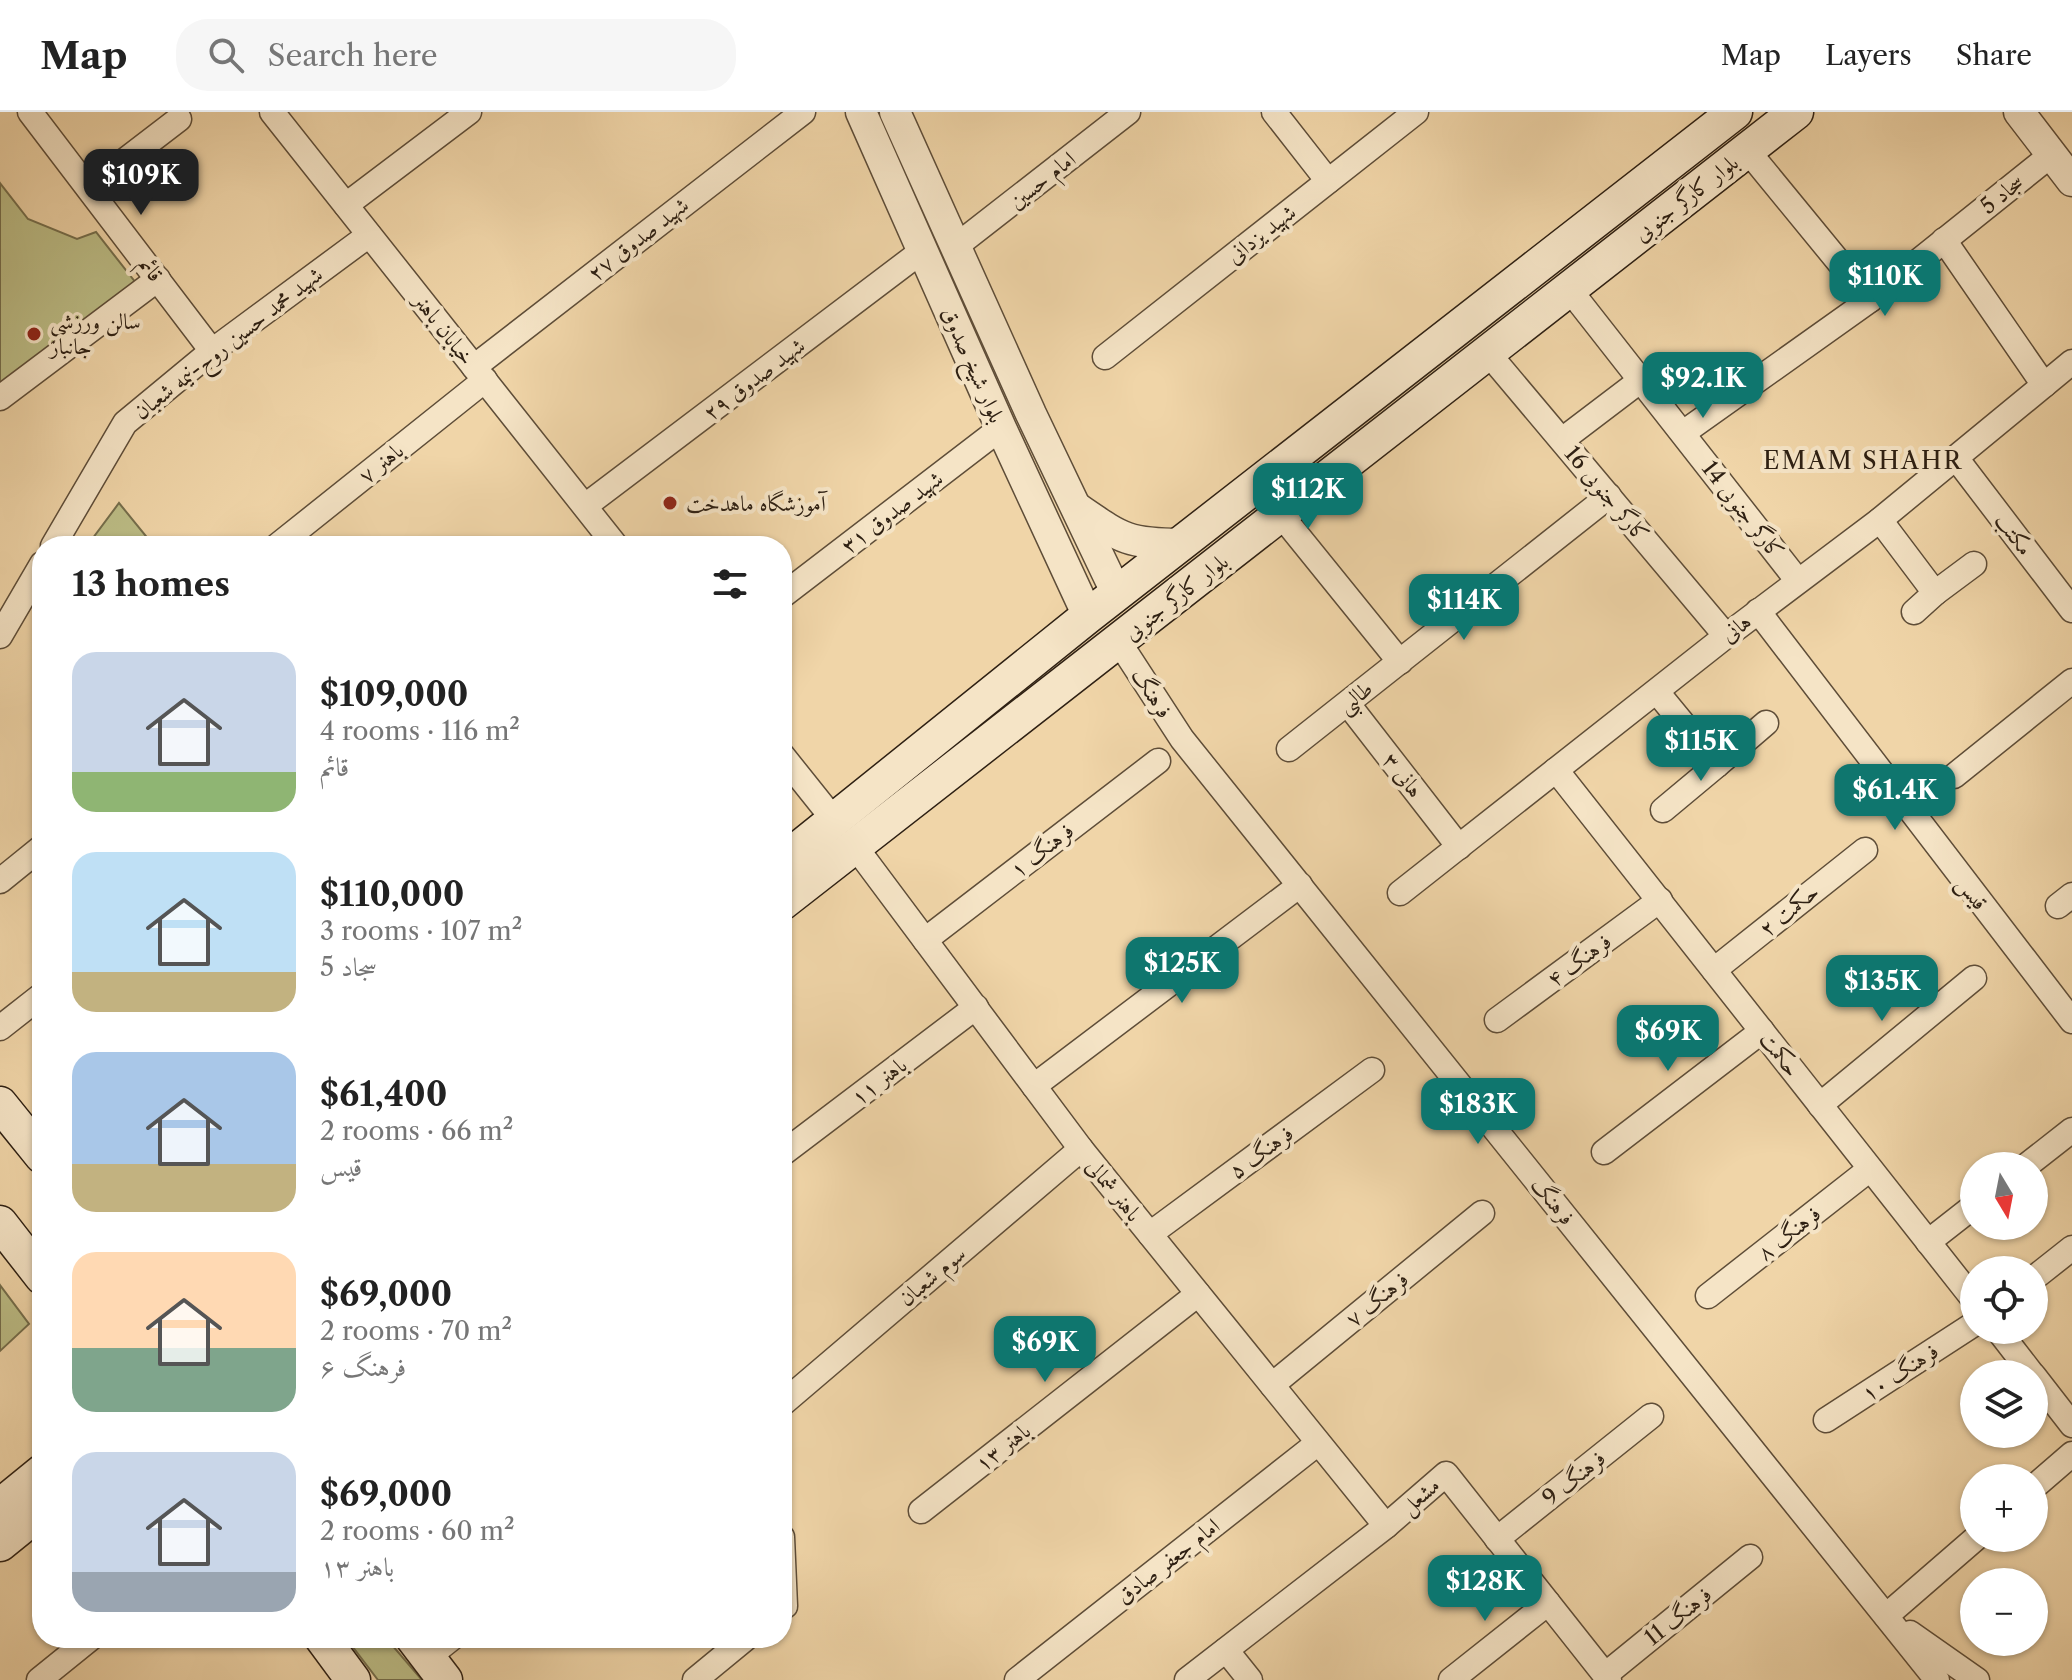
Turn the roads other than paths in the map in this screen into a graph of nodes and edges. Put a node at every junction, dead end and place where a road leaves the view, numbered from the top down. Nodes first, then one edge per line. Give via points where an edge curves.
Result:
1 (30, 112) edge
2 (272, 112) edge
3 (469, 112) edge
4 (803, 112) edge
5 (861, 112) edge
6 (895, 112) edge
7 (1128, 112) edge
8 (1274, 112) edge
9 (1416, 112) edge
10 (1735, 112) edge
11 (1796, 112) edge
12 (2019, 112) edge
13 (179, 119) dead end
14 (1747, 150) junction
15 (2065, 170) edge
16 (1328, 181) junction
17 (89, 188) junction
18 (346, 205) junction
19 (369, 235) junction
20 (1944, 240) junction
21 (955, 247) junction
22 (922, 251) junction
23 (158, 279) junction
24 (1569, 289) junction
25 (1870, 300) junction
26 (212, 351) junction
27 (1488, 353) junction
28 (1105, 357) dead end
29 (2072, 362) edge
30 (479, 374) junction
31 (1641, 380) junction
32 (2044, 385) junction
33 (0, 398) edge
34 (1001, 428) junction
35 (1683, 433) junction
36 (1562, 440) junction
37 (1956, 458) junction
38 (1609, 496) junction
39 (585, 506) junction
40 (1075, 507) junction
41 (1281, 515) junction
42 (1880, 520) junction
43 (59, 536) edge
44 (289, 536) edge
45 (608, 536) edge
46 (1181, 544) junction
47 (1974, 564) dead end
48 (2063, 580) edge
49 (32, 581) edge
50 (1798, 581) junction
51 (792, 588) edge
52 (1935, 593) junction
53 (1117, 594) junction
54 (2072, 610) edge
55 (1758, 611) junction
56 (1914, 612) dead end
57 (1088, 616) junction
58 (0, 636) edge
59 (1726, 636) junction
60 (1119, 642) junction
61 (1400, 662) junction
62 (2072, 681) edge
63 (1657, 692) junction
64 (1348, 704) junction
65 (1766, 723) dead end
66 (1289, 749) dead end
67 (1158, 761) dead end
68 (1717, 765) junction
69 (792, 768) edge
70 (1556, 770) junction
71 (1954, 776) dead end
72 (1663, 810) dead end
73 (844, 833) junction
74 (1459, 847) junction
75 (1865, 850) dead end
76 (32, 855) edge
77 (797, 863) edge
78 (0, 881) edge
79 (1300, 885) junction
80 (1400, 893) dead end
81 (1660, 900) junction
82 (925, 940) junction
83 (1714, 970) junction
84 (1974, 978) dead end
85 (32, 1003) edge
86 (976, 1007) junction
87 (1497, 1020) dead end
88 (2072, 1021) edge
89 (0, 1028) edge
90 (1762, 1031) junction
91 (1372, 1070) dead end
92 (1034, 1086) junction
93 (0, 1104) edge
94 (1820, 1105) junction
95 (2072, 1130) edge
96 (32, 1137) edge
97 (792, 1146) edge
98 (1081, 1149) junction
99 (1604, 1152) dead end
100 (2044, 1152) edge
101 (1870, 1169) junction
102 (1482, 1213) dead end
103 (1960, 1217) edge
104 (0, 1223) edge
105 (1150, 1234) junction
106 (1928, 1242) junction
107 (2072, 1248) edge
108 (32, 1264) edge
109 (2048, 1267) edge
110 (1960, 1282) edge
111 (1198, 1294) junction
112 (1708, 1296) dead end
113 (1960, 1333) edge
114 (2009, 1344) edge
115 (2021, 1360) edge
116 (1272, 1385) junction
117 (2048, 1394) edge
118 (792, 1395) edge
119 (1651, 1416) dead end
120 (1826, 1420) dead end
121 (2072, 1425) edge
122 (1318, 1443) junction
123 (2072, 1454) edge
124 (2048, 1475) edge
125 (32, 1480) edge
126 (0, 1506) edge
127 (921, 1511) dead end
128 (32, 1518) edge
129 (1386, 1526) junction
130 (1497, 1539) junction
131 (0, 1544) edge
132 (1960, 1552) edge
133 (1750, 1557) dead end
134 (1548, 1603) junction
135 (1886, 1616) junction
136 (79, 1648) edge
137 (327, 1648) edge
138 (734, 1648) edge
139 (1226, 1650) junction
140 (341, 1676) edge
141 (1607, 1677) edge
142 (39, 1680) edge
143 (695, 1680) edge
144 (1017, 1680) edge
145 (1187, 1680) edge
146 (1250, 1680) edge
147 (1451, 1680) edge
148 (1937, 1680) edge
149 (1977, 1680) edge

1 - 17 street, قائم
2 - 18 street, خیابان باهنر
3 - 18 street
4 - 30 street, شهید صدوق ۲۷
5 - 22 street, بلوار شیخ صدوق
6 - 21 street, بلوار شیخ صدوق
7 - 21 street, امام حسین
8 - 16 street
9 - 16 street, شهید یزدانی
10 - 46 main road, بلوار کارگر جنوبی
11 - 14 main road, بلوار کارگر جنوبی
12 - 15 street
13 - 17 street
14 - 24 main road, بلوار کارگر جنوبی
14 - 25 street
15 - 20 street, سجاد 5
16 - 28 street, شهید یزدانی
17 - 23 street, قائم
18 - 19 street, خیابان باهنر
19 - 26 street, شهید محمد حسین روح-نیمه شعبان
19 - 30 street, خیابان باهنر
20 - 25 street, سجاد 5
20 - 32 street
21 - 40 street, بلوار شیخ صدوق
22 - 34 street, بلوار شیخ صدوق
22 - 39 street, شهید صدوق ۲۹
23 - 26 street, قائم
23 - 33 street
24 - 27 main road, بلوار کارگر جنوبی
24 - 31 street, کارگر جنوبی 14
25 - 35 street, سجاد 5
26 - 43 street, شهید محمد حسین روح-نیمه شعبان via 125,423
27 - 36 street, کارگر جنوبی 16
27 - 41 main road, بلوار کارگر جنوبی
29 - 32 street, هانی
30 - 39 street, خیابان باهنر
30 - 44 street, باهنر ۷
31 - 35 street, کارگر جنوبی 14
31 - 36 street
32 - 37 street, هانی
34 - 51 street, شهید صدوق ۳۱
34 - 57 street, بلوار شیخ صدوق
35 - 50 street, کارگر جنوبی 14
36 - 38 street, کارگر جنوبی 16
37 - 42 street, هانی
37 - 48 street, مکتب
38 - 59 street, کارگر جنوبی 16
38 - 61 street, طالبی
39 - 45 street, خیابان باهنر
40 - 46 street via 1129,541
40 - 53 street, بلوار شیخ صدوق
41 - 60 main road, بلوار کارگر جنوبی
41 - 61 street
42 - 50 street, هانی
42 - 52 street
46 - 53 main road, بلوار کارگر جنوبی
47 - 52 street
48 - 54 street, مکتب
49 - 58 street
50 - 55 street, هانی
52 - 56 street
53 - 57 main road, بلوار کارگر جنوبی
53 - 60 main road
55 - 59 street, هانی
55 - 88 street, قیس
57 - 60 main road
57 - 73 main road, بلوار کارگر جنوبی
59 - 63 street, هانی
60 - 73 main road, بلوار کارگر جنوبی
60 - 79 street, فرهنگ via 1182,739
61 - 64 street, طالبی
62 - 71 street
63 - 68 street
63 - 70 street, هانی
64 - 66 street, طالبی
64 - 74 street, هانی ۳
65 - 68 street
67 - 82 street, فرهنگ ۱
68 - 72 street
69 - 73 street
70 - 74 street, هانی
70 - 81 street, حکمت
73 - 77 main road, بلوار کارگر جنوبی
73 - 82 street, باهنر شمالی
74 - 80 street, هانی
75 - 83 street, حکمت ۲
76 - 78 street
79 - 92 street
79 - 135 street, فرهنگ
81 - 83 street, حکمت
81 - 87 street, فرهنگ ۴
82 - 86 street, باهنر شمالی
83 - 90 street, حکمت
84 - 94 street
85 - 89 street
86 - 92 street, باهنر شمالی
86 - 97 street, باهنر ۱۱
90 - 94 street, حکمت
90 - 99 street
91 - 105 street, فرهنگ ۵
92 - 98 street, باهنر شمالی
93 - 96 main road
94 - 101 street, حکمت
95 - 100 street
98 - 105 street, باهنر شمالی
98 - 118 street, سوم شعبان
101 - 106 street, حکمت
101 - 112 street, فرهنگ ۸
102 - 116 street, فرهنگ ۷
103 - 106 street
104 - 108 main road
105 - 111 street, باهنر شمالی
106 - 110 street, حکمت
107 - 109 street
111 - 116 street, باهنر شمالی
111 - 127 street, باهنر ۱۳
113 - 120 street, فرهنگ ۱۰
114 - 115 street
116 - 122 street, باهنر شمالی
117 - 121 street
119 - 130 street, فرهنگ 9
122 - 129 street, باهنر شمالی
122 - 144 street, امام جعفر صادق
123 - 124 street
125 - 126 main road
128 - 131 main road
129 - 130 street, مشعل via 1446,1474
129 - 139 street, مشعل
130 - 134 street, مشعل
132 - 135 street
133 - 141 street, فرهنگ 11
134 - 141 street, مشعل
134 - 147 street
135 - 148 street, فرهنگ
135 - 149 street
136 - 142 street
137 - 140 main road
138 - 143 street
139 - 145 street, مشعل
139 - 146 street

